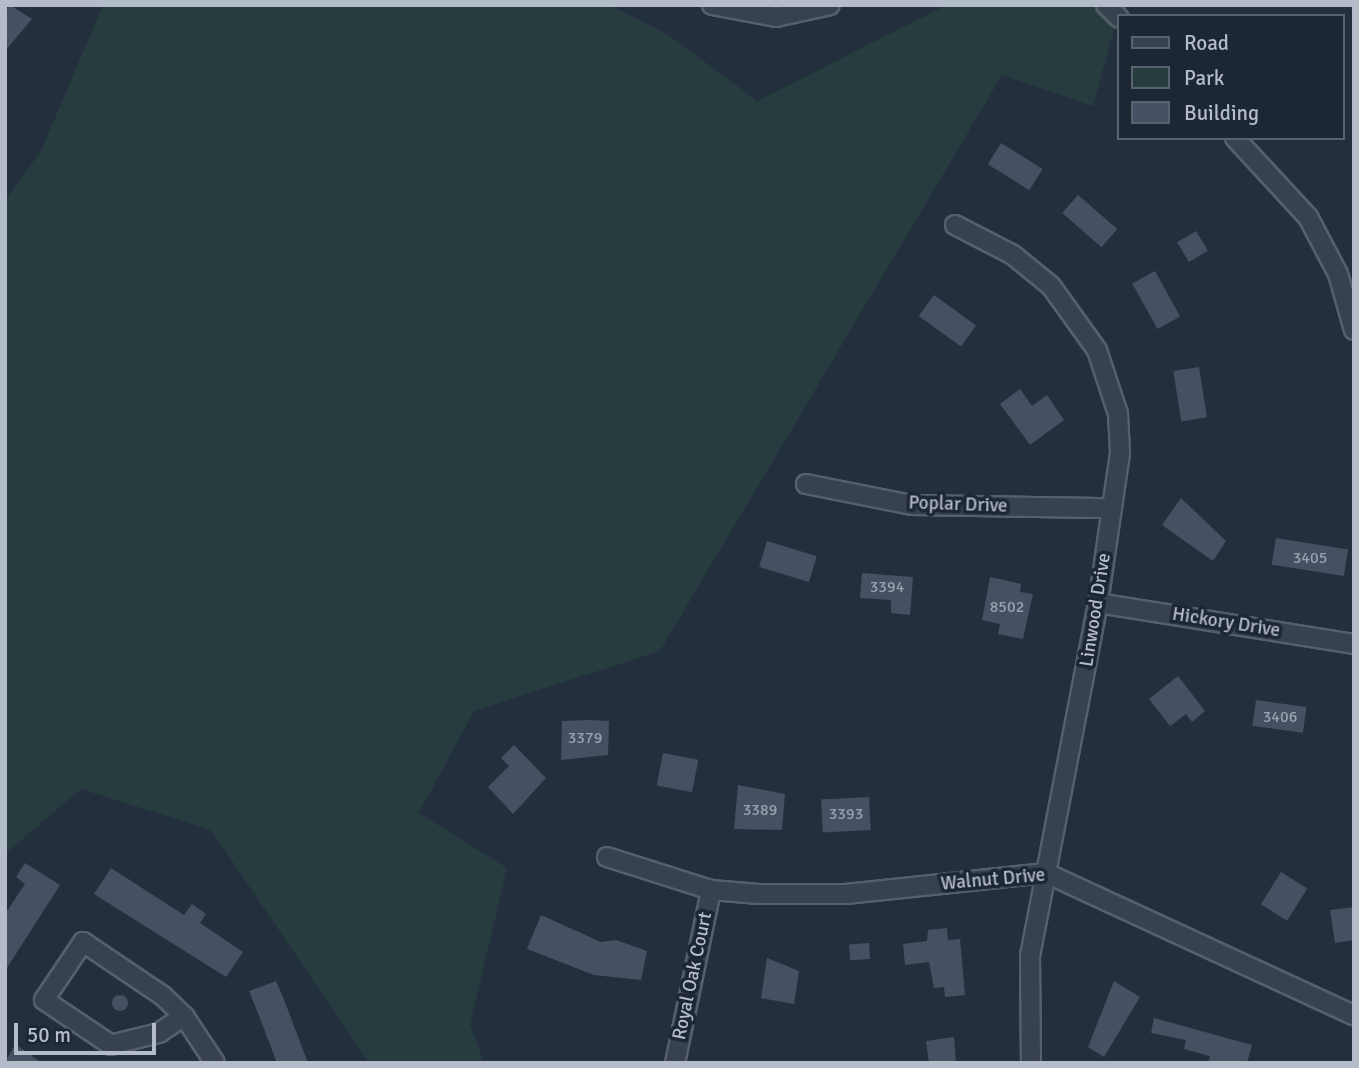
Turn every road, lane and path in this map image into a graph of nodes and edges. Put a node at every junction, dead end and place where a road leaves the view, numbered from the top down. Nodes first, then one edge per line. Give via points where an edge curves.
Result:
1 (712, 5) edge
2 (830, 5) edge
3 (1237, 140) edge
4 (955, 225) dead end
5 (1354, 330) edge
6 (806, 484) dead end
7 (1112, 508) junction
8 (1098, 603) junction
9 (1354, 644) edge
10 (607, 857) dead end
11 (1046, 873) junction
12 (711, 890) junction
13 (1354, 1015) edge
14 (184, 1016) junction
15 (215, 1063) edge
16 (675, 1063) edge
17 (1031, 1063) edge

1 - 2 street via 745,15 775,17
3 - 5 street via 1308,217 1338,274
4 - 7 street, Linwood Drive via 1041,278 1097,350 1118,414
6 - 7 street, Poplar Drive via 912,505
7 - 8 street, Linwood Drive
8 - 9 street, Hickory Drive
8 - 11 street, Linwood Drive
10 - 12 street, Walnut Drive
11 - 12 street, Walnut Drive via 846,894
11 - 13 street, Walnut Drive
11 - 17 street, Linwood Drive via 1030,955
12 - 16 street, Royal Oak Court
14 - 14 street via 159,1033 111,1045 44,1000 83,942
14 - 15 street

